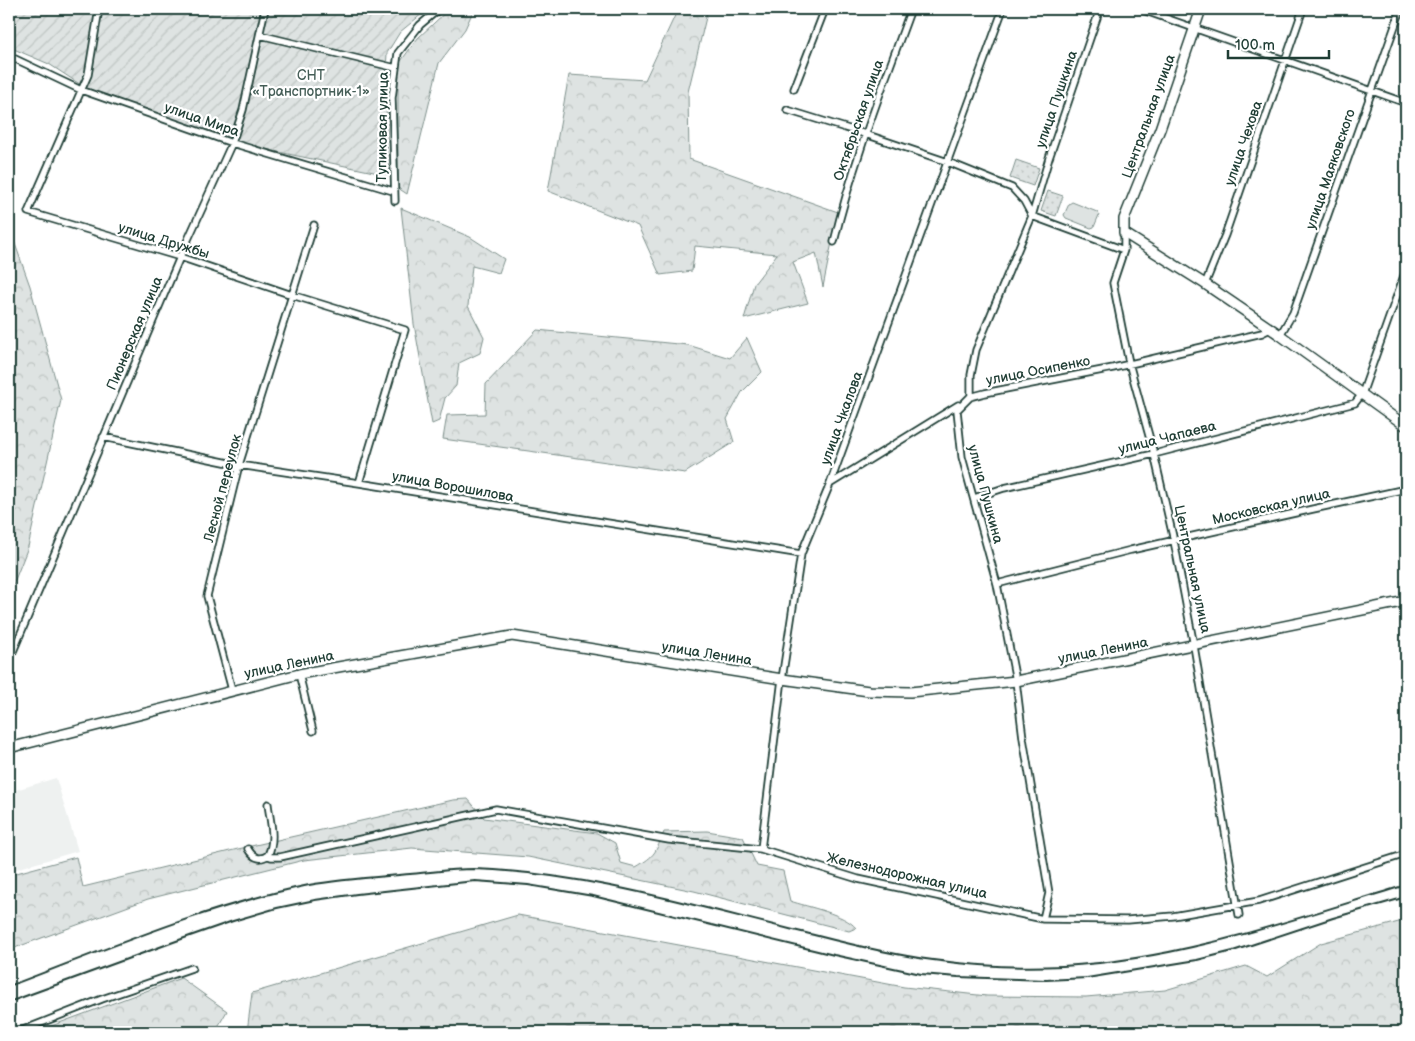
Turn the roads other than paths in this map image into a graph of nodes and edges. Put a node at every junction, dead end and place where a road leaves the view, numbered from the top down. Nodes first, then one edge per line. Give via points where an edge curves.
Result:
1 (99, 9) edge
2 (264, 9) edge
3 (439, 9) edge
4 (825, 9) edge
5 (911, 9) edge
6 (1003, 9) edge
7 (1100, 9) edge
8 (1140, 9) edge
9 (1201, 9) edge
10 (1303, 9) edge
11 (1401, 9) edge
12 (1194, 29) junction
13 (260, 35) junction
14 (9, 56) edge
15 (1285, 59) junction
16 (396, 68) junction
17 (794, 89) dead end
18 (1371, 89) junction
19 (81, 90) junction
20 (1406, 103) edge
21 (787, 110) dead end
22 (865, 134) junction
23 (232, 144) junction
24 (948, 162) junction
25 (393, 191) junction
26 (394, 202) dead end
27 (1032, 216) junction
28 (314, 224) dead end
29 (1124, 233) junction
30 (834, 242) dead end
31 (1124, 250) junction
32 (180, 257) junction
33 (1406, 270) edge
34 (1205, 284) junction
35 (292, 295) junction
36 (1270, 329) junction
37 (1280, 335) junction
38 (1129, 363) junction
39 (1362, 394) junction
40 (971, 396) junction
41 (1406, 426) edge
42 (103, 437) junction
43 (1154, 454) junction
44 (239, 465) junction
45 (359, 483) junction
46 (830, 484) junction
47 (1406, 490) edge
48 (974, 498) junction
49 (1174, 541) junction
50 (801, 554) junction
51 (997, 584) junction
52 (1406, 601) edge
53 (1194, 646) junction
54 (9, 661) edge
55 (299, 674) junction
56 (782, 679) junction
57 (1016, 682) junction
58 (232, 690) junction
59 (313, 731) dead end
60 (9, 748) edge
61 (268, 804) dead end
62 (248, 848) dead end
63 (761, 849) junction
64 (1406, 854) edge
65 (268, 855) junction
66 (1238, 905) junction
67 (1239, 916) dead end
68 (1043, 919) junction
69 (192, 968) dead end
70 (18, 1032) edge

1 - 19 street via 88,74
2 - 13 street, Пионерская улица
3 - 16 street, Тупиковая улица via 420,25 398,53
4 - 17 street
5 - 22 street, Октябрьская улица
6 - 24 street, улица Чкалова
7 - 27 street, улица Пушкина
8 - 12 street
9 - 12 street, Центральная улица
10 - 15 street, улица Чехова
11 - 18 street, улица Маяковского
12 - 15 street
12 - 29 street, Центральная улица via 1124,220
13 - 16 street
13 - 23 street, Пионерская улица
14 - 19 street, улица Мира
15 - 18 street
15 - 34 street, улица Чехова
16 - 25 street, Тупиковая улица via 392,98
18 - 20 street
18 - 37 street, улица Маяковского via 1293,313
19 - 23 street, улица Мира
19 - 32 street, улица Дружбы via 28,212
21 - 22 street
22 - 24 street
22 - 30 street, Октябрьская улица
23 - 25 street, улица Мира
23 - 32 street, Пионерская улица
24 - 27 street via 1012,188
24 - 46 street, улица Чкалова
25 - 26 street, Тупиковая улица
27 - 31 street
27 - 40 street, улица Пушкина via 976,350
28 - 35 street, Лесной переулок
29 - 31 street, Центральная улица
29 - 34 street
31 - 38 street, Центральная улица via 1113,282
32 - 35 street, улица Дружбы
32 - 42 street, Пионерская улица
33 - 39 street
34 - 36 street
35 - 44 street, Лесной переулок
35 - 45 street, улица Дружбы via 405,330
36 - 37 street
36 - 38 street, улица Осипенко
37 - 39 street
38 - 40 street, улица Осипенко
38 - 43 street, Центральная улица
39 - 41 street
39 - 43 street, улица Чапаева via 1355,402
40 - 46 street, улица Осипенко
40 - 48 street, улица Пушкина via 957,410 957,417 962,457
42 - 44 street, улица Ворошилова
42 - 54 street, Пионерская улица
43 - 48 street, улица Чапаева via 1004,488
43 - 49 street, Центральная улица
44 - 45 street, улица Ворошилова
44 - 58 street, Лесной переулок via 207,596
45 - 50 street, улица Ворошилова
46 - 50 street, улица Чкалова
47 - 49 street, Московская улица
48 - 51 street, улица Пушкина
49 - 51 street, Московская улица
49 - 53 street, Центральная улица
50 - 56 street, улица Чкалова
51 - 57 street, улица Пушкина
52 - 53 street, улица Ленина
53 - 57 street, улица Ленина
53 - 66 street, Центральная улица
55 - 56 street, улица Ленина via 518,636
55 - 58 street, улица Ленина
55 - 59 street
56 - 57 street, улица Ленина via 887,692
56 - 63 street, улица Чкалова
57 - 68 street, улица Пушкина via 1049,893
58 - 60 street, улица Ленина
61 - 65 street via 272,846
62 - 65 street, Железнодорожная улица via 258,858
63 - 65 street, Железнодорожная улица via 669,840 496,809 280,857
63 - 68 street, Железнодорожная улица via 858,879
64 - 66 street, Железнодорожная улица
66 - 67 street, Центральная улица
66 - 68 street, Железнодорожная улица via 1128,920
69 - 70 street

